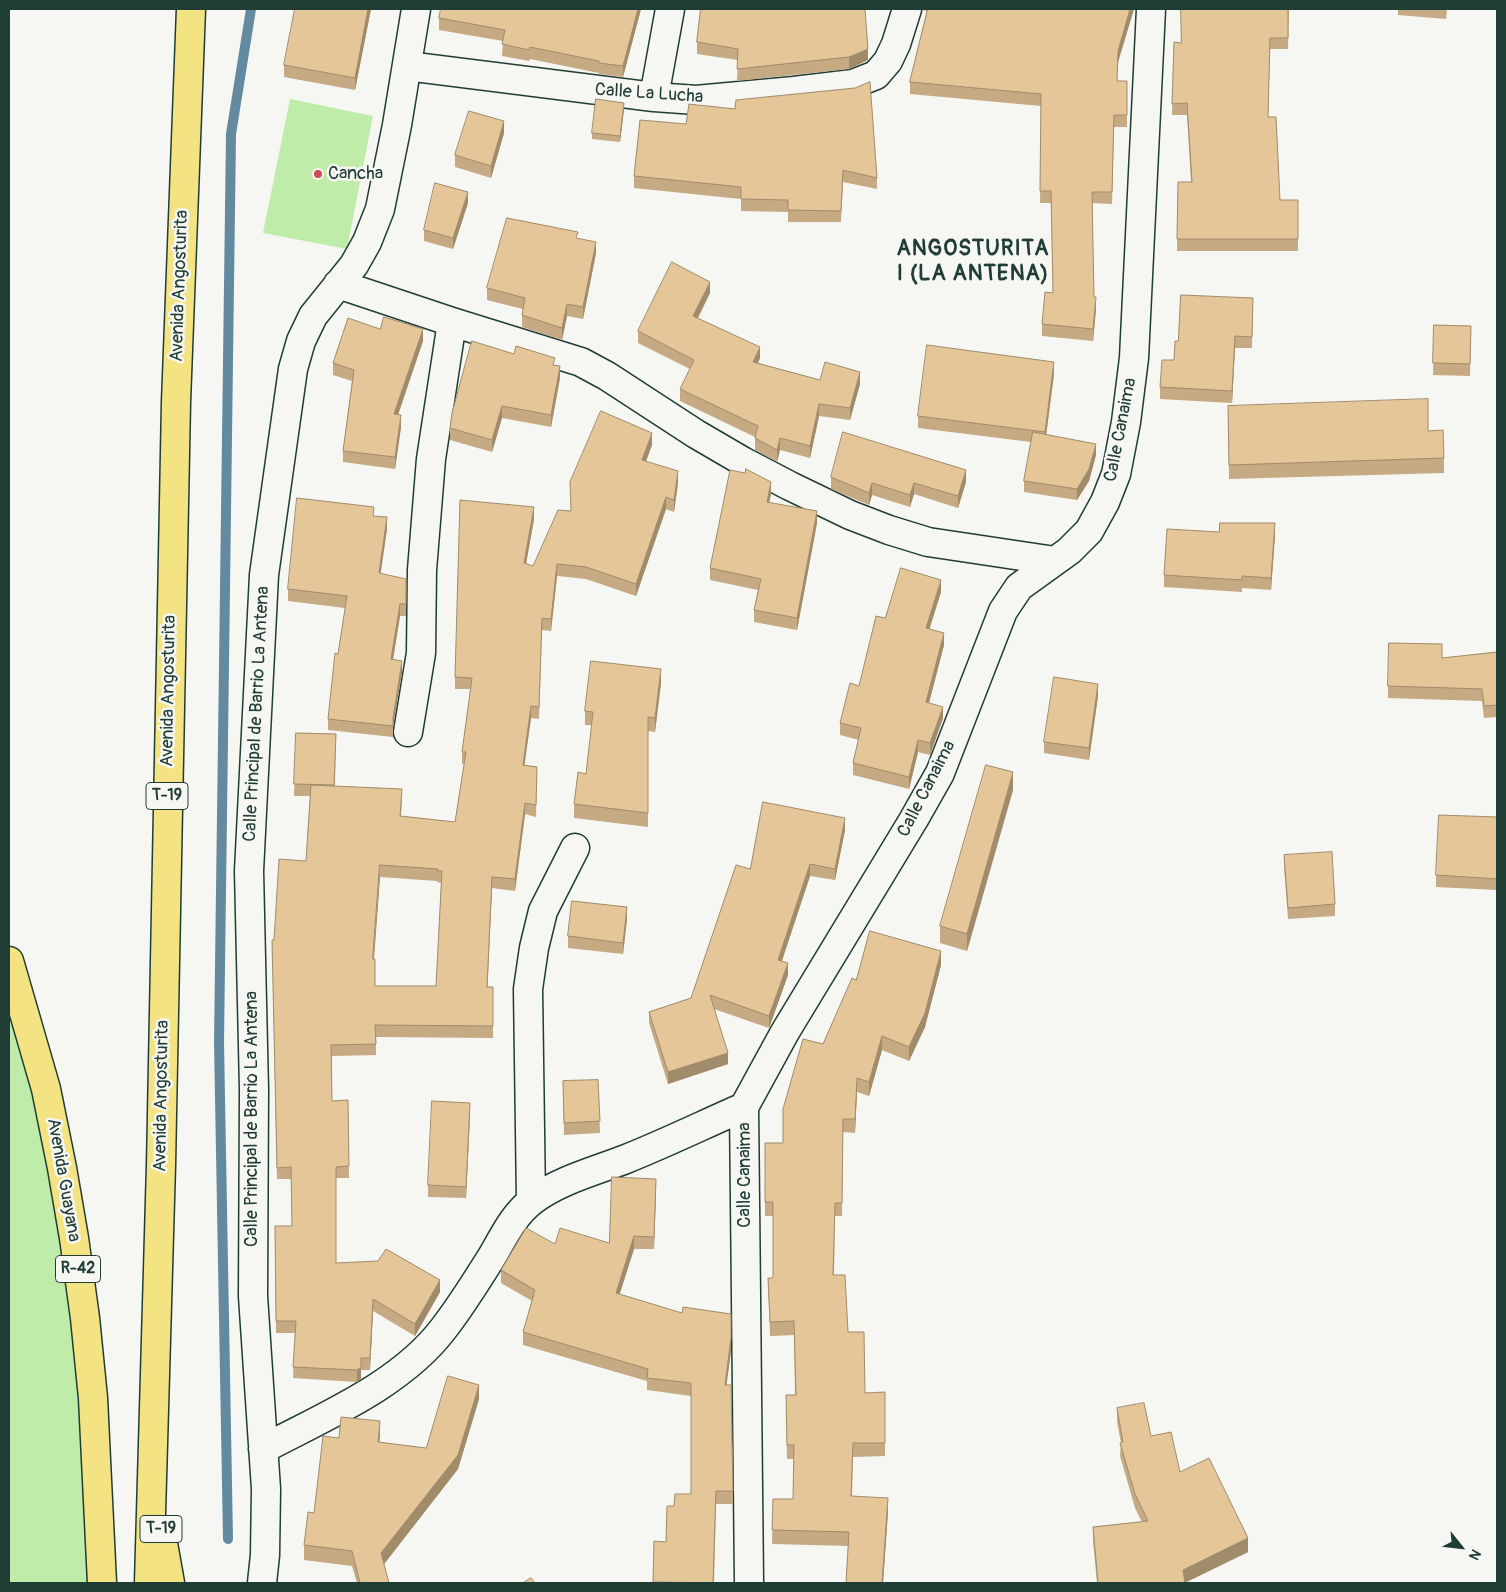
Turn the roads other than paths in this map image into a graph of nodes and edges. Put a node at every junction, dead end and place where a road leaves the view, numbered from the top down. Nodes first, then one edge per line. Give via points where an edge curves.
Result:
1 (191, 9) edge
2 (416, 9) edge
3 (670, 9) edge
4 (907, 9) edge
5 (1151, 9) edge
6 (407, 66) junction
7 (654, 97) junction
8 (338, 284) junction
9 (452, 322) junction
10 (1055, 561) junction
11 (408, 732) dead end
12 (575, 848) dead end
13 (9, 961) edge
14 (744, 1107) junction
15 (531, 1201) junction
16 (263, 1449) junction
17 (153, 1474) junction
18 (102, 1583) edge
19 (149, 1583) edge
20 (170, 1583) edge
21 (262, 1583) edge
22 (748, 1583) edge

1 - 17 main road, Avenida Angosturita / T-19 via 176,392
2 - 6 street, Calle Principal de Barrio La Antena
3 - 7 street
4 - 7 street, Calle La Lucha via 896,44 876,76 853,84 794,91 696,100
5 - 10 street, Calle Canaima via 1134,358 1126,422 1116,474 1105,502 1089,531
6 - 7 street, Calle La Lucha
6 - 8 street, Calle Principal de Barrio La Antena via 380,209 367,242
8 - 9 street
8 - 16 street, Calle Principal de Barrio La Antena via 313,316 293,369 264,575 258,658 248,871 254,1090 253,1296
9 - 10 street via 582,362 744,462 858,518 928,542
9 - 11 street via 431,459 422,570 421,653
10 - 14 street, Calle Canaima via 1018,588 1003,610 940,773 784,1032
12 - 15 street via 543,911 534,948 530,981
13 - 18 main road, Avenida Guayana / R-42 via 46,1089 74,1238 93,1398
14 - 15 street via 558,1185
14 - 22 street, Calle Canaima
15 - 16 street via 510,1224 444,1328 423,1352 402,1370 359,1397
16 - 21 street, Calle Principal de Barrio La Antena via 266,1489
17 - 19 main road, Avenida Angosturita / T-19
17 - 20 main road, T-19

